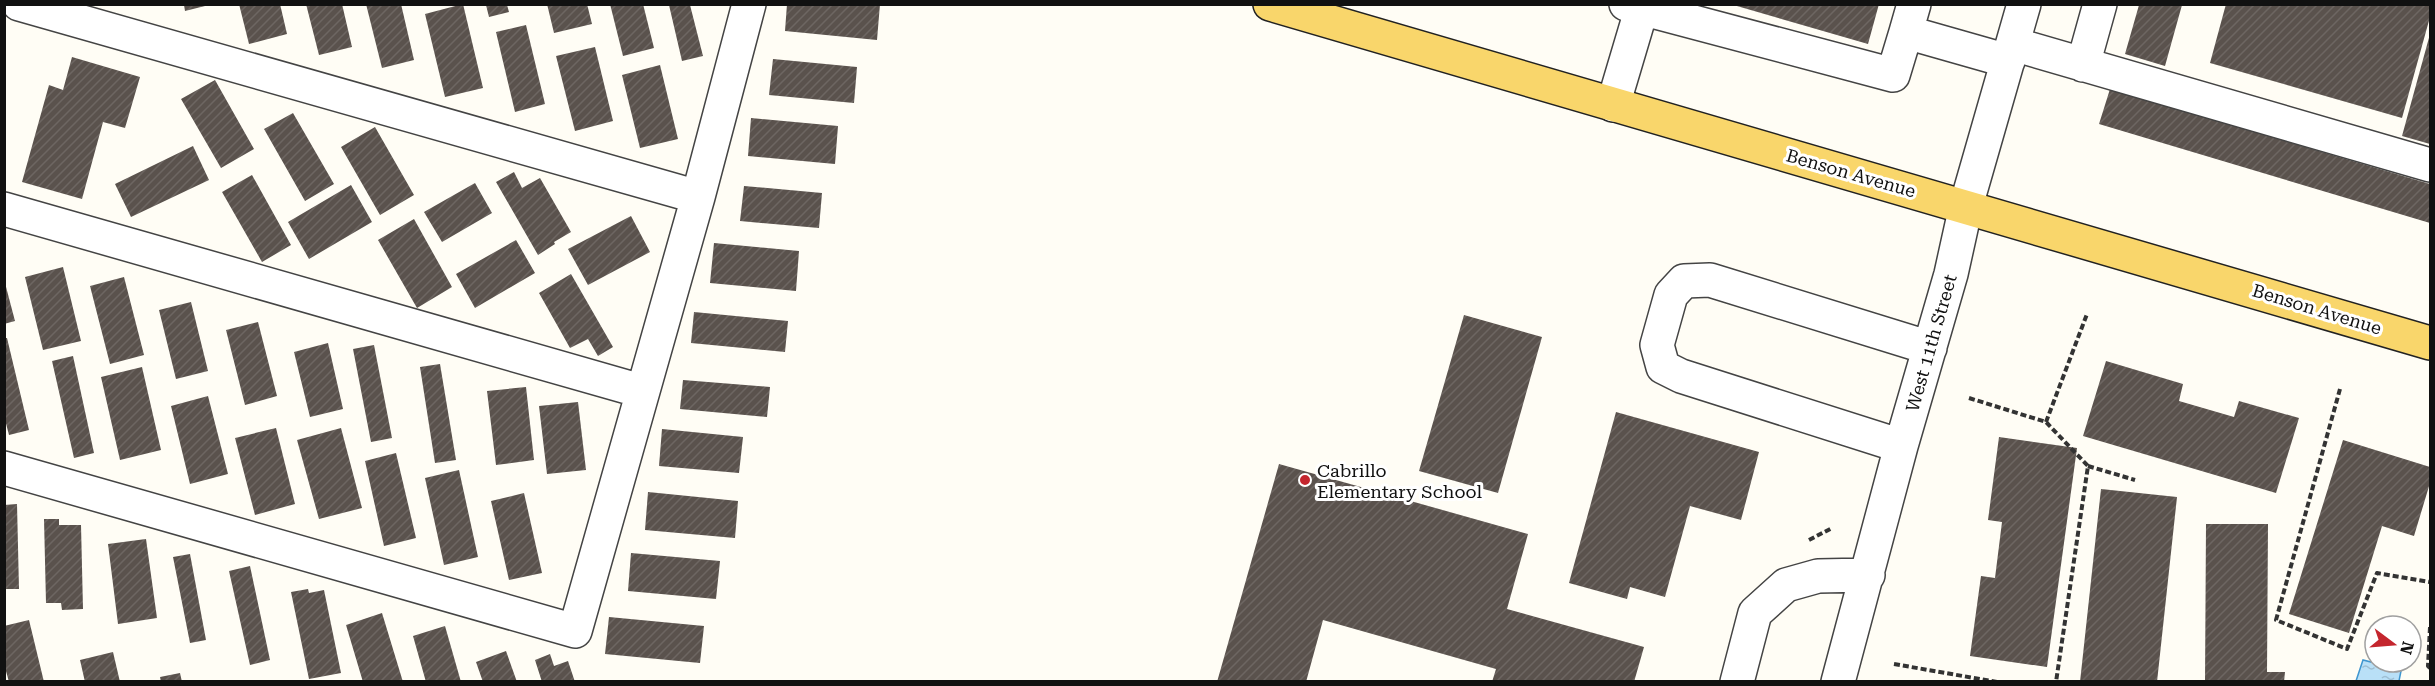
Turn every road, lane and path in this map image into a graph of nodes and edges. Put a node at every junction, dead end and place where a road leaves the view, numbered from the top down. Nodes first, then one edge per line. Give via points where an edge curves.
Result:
1 (19, 4) edge
2 (749, 4) edge
3 (1270, 4) edge
4 (2024, 4) edge
5 (2100, 4) edge
6 (1637, 6) edge
7 (1345, 15) edge
8 (1910, 18) edge
9 (2010, 52) junction
10 (2083, 65) junction
11 (1613, 105) junction
12 (2430, 165) edge
13 (698, 196) junction
14 (1966, 206) junction
15 (4, 209) edge
16 (2087, 314) dead end
17 (2430, 343) edge
18 (1930, 348) junction
19 (2340, 389) dead end
20 (641, 391) junction
21 (1969, 398) dead end
22 (2046, 422) junction
23 (1901, 446) junction
24 (2088, 466) junction
25 (4, 468) edge
26 (2135, 480) dead end
27 (1868, 575) junction
28 (2430, 582) edge
29 (2430, 627) edge
30 (1893, 664) dead end
31 (2430, 668) edge
32 (1737, 681) edge
33 (1838, 681) edge
34 (1997, 681) edge
35 (2056, 681) edge

1 - 13 street
2 - 13 street
3 - 7 main road, Benson Avenue
4 - 9 street, West 11th Street
5 - 10 street
6 - 8 street via 1893,75
6 - 11 street
7 - 11 main road, Benson Avenue
8 - 9 street
9 - 10 street
9 - 14 street, West 11th Street
10 - 12 street
11 - 14 main road, Benson Avenue
13 - 20 street
14 - 17 main road, Benson Avenue
14 - 18 street, West 11th Street
15 - 20 street
16 - 22 path
18 - 23 street, West 11th Street
18 - 23 street via 1710,280 1683,281 1671,295 1657,345 1663,367
19 - 28 path via 2276,620 2347,649 2377,573
20 - 25 street via 575,631
21 - 22 path
22 - 24 path
23 - 27 street, West 11th Street
24 - 26 path
24 - 35 path
27 - 32 street via 1818,576 1786,585 1755,613
27 - 33 street, West 11th Street
29 - 31 path
30 - 34 path

